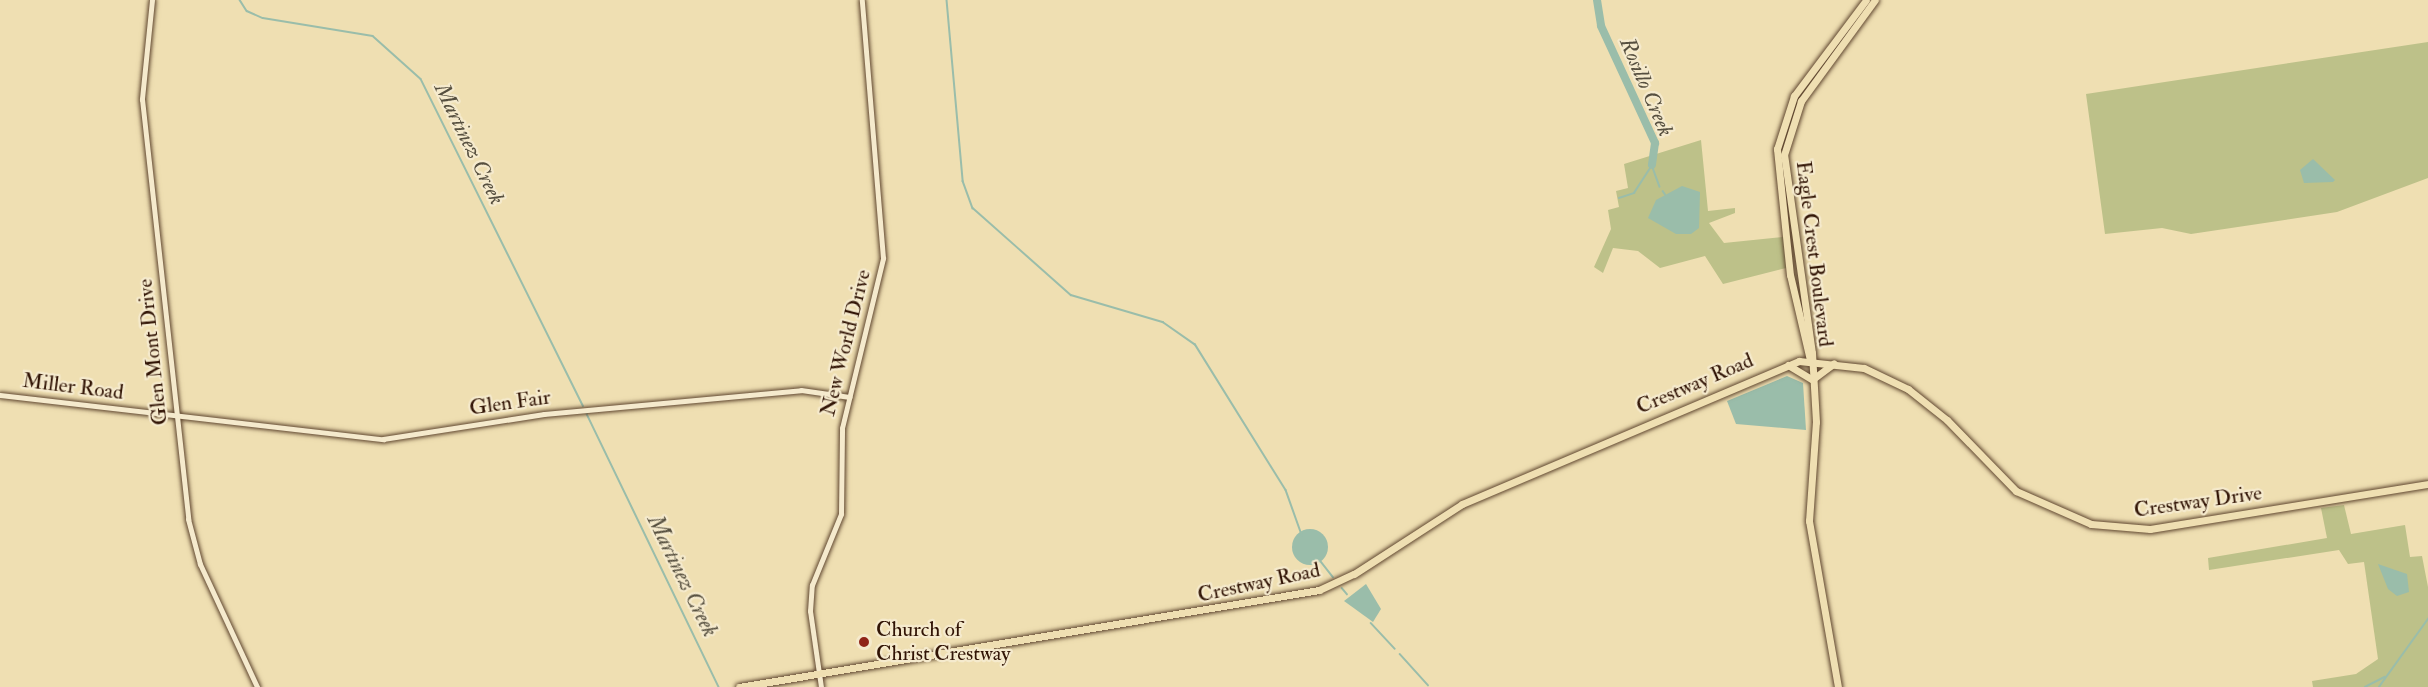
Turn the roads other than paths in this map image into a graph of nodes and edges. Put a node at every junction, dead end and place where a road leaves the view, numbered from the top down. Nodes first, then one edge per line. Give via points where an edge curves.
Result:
1 (152, 0) edge
2 (862, 0) edge
3 (1866, 0) edge
4 (1875, 0) edge
5 (1803, 337) junction
6 (1810, 344) junction
7 (1810, 360) junction
8 (1835, 362) junction
9 (1785, 364) junction
10 (1813, 380) junction
11 (0, 395) edge
12 (849, 397) junction
13 (177, 416) junction
14 (2428, 484) edge
15 (819, 674) junction
16 (257, 687) edge
17 (739, 687) edge
18 (821, 687) edge
19 (1838, 687) edge

1 - 13 street, Glen Mont Drive via 142,99
2 - 12 street, New World Drive via 883,258
3 - 5 main road, Eagle Crest Boulevard via 1800,86 1779,136 1776,182
4 - 6 main road, Eagle Crest Boulevard via 1808,89 1787,138 1786,192
5 - 7 main road, Eagle Crest Boulevard
5 - 9 main road via 1801,351
6 - 7 main road, Eagle Crest Boulevard
6 - 8 main road
7 - 8 main road, Crestway Drive
7 - 9 main road, Crestway Road
7 - 10 main road, Eagle Crest Boulevard
8 - 10 main road
8 - 14 main road, Crestway Drive via 1882,376 1924,399 2016,491 2091,524 2173,526
9 - 10 main road via 1800,368
9 - 15 main road, Crestway Road via 1462,504 1354,574 1320,590
10 - 19 main road, Eagle Crest Boulevard via 1809,521
11 - 13 street, Miller Road
12 - 13 street, Glen Fair via 801,390 544,414 383,439
12 - 15 street, New World Drive via 840,438 841,514 810,600
13 - 16 street, Glen Mont Drive via 193,546
15 - 17 main road, Crestway Road
15 - 18 street, New World Drive

